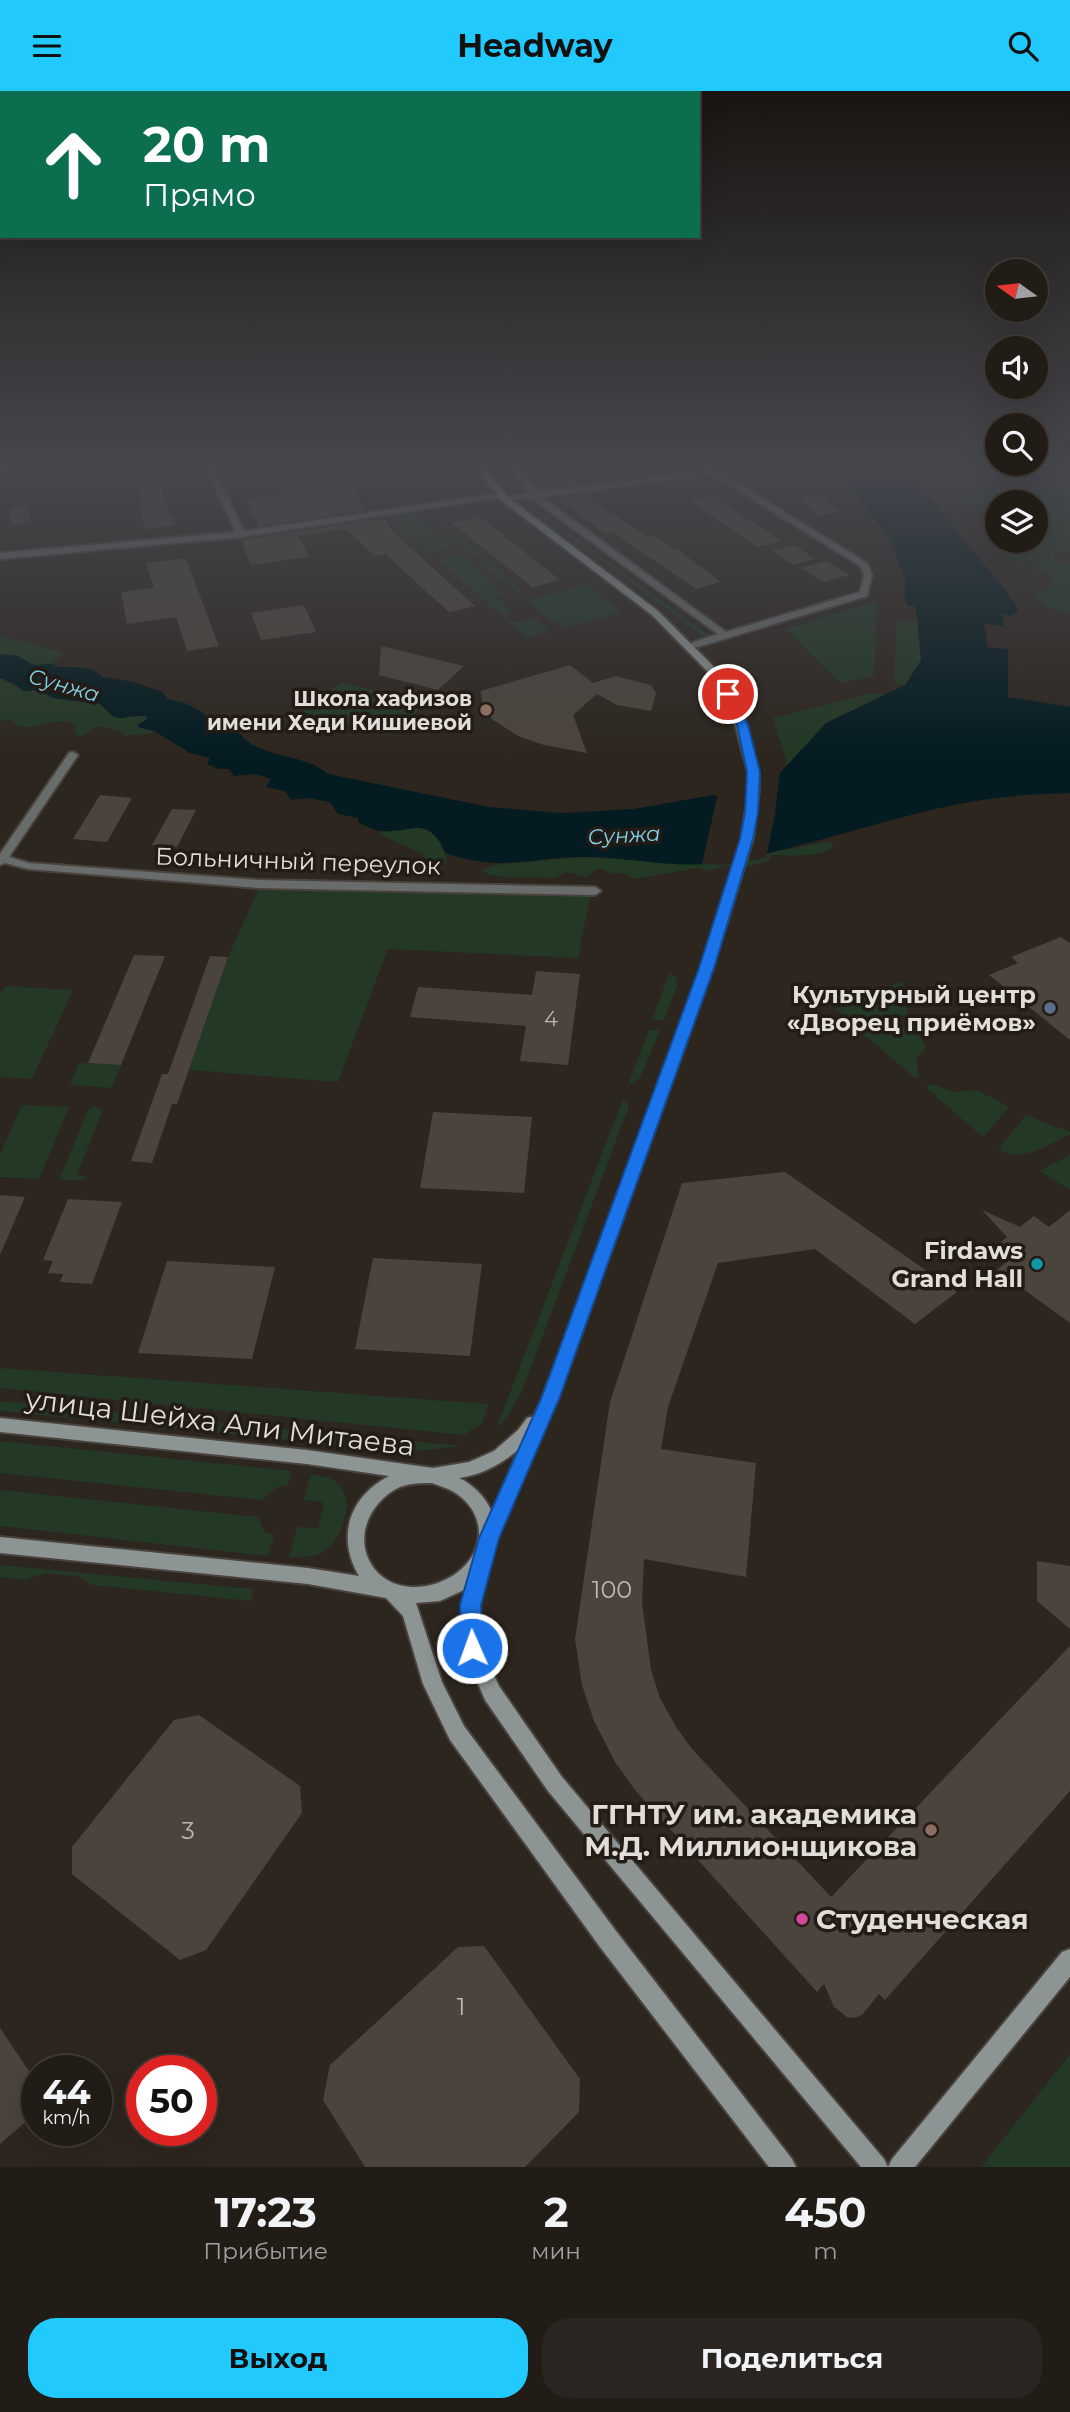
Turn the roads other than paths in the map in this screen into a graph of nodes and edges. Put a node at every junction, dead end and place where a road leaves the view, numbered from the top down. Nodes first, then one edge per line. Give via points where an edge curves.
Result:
1 (591, 564) edge
2 (626, 564) edge
3 (862, 564) edge
4 (725, 635) junction
5 (691, 646) junction
6 (73, 755) dead end
7 (1, 859) edge
8 (595, 891) dead end
9 (550, 1399) junction
10 (0, 1425) edge
11 (433, 1475) junction
12 (0, 1545) edge
13 (486, 1548) junction
14 (391, 1590) junction
15 (1070, 1960) edge
16 (784, 2167) edge
17 (876, 2167) edge
18 (900, 2167) edge

1 - 5 main road
2 - 4 street
3 - 4 street via 868,575 864,594
4 - 5 street
5 - 9 main road via 714,672 742,725 754,772 752,812 706,968
6 - 7 street
7 - 8 street, Больничный переулок via 28,866 258,884
9 - 11 main road via 524,1435 500,1455 471,1469
9 - 13 main road
10 - 11 main road, улица Шейха Али Митаева
11 - 13 main road via 468,1489 480,1503 487,1519
11 - 14 main road via 393,1482 364,1507 356,1524 359,1560 369,1576
12 - 14 main road via 308,1576
13 - 14 main road via 466,1578 442,1592 423,1596
13 - 17 main road via 470,1626 472,1648 492,1693 555,1784
14 - 16 main road via 411,1611 433,1684 457,1733
15 - 18 main road

